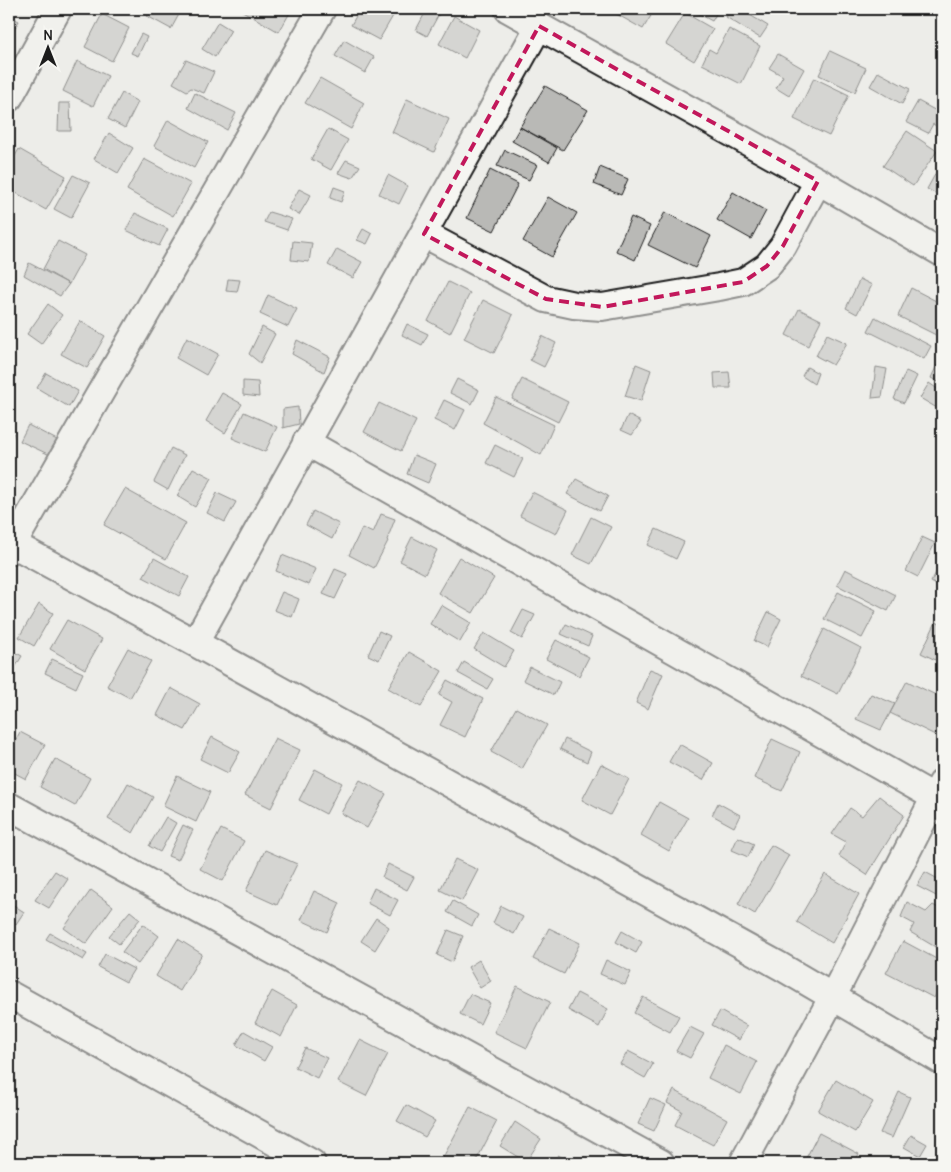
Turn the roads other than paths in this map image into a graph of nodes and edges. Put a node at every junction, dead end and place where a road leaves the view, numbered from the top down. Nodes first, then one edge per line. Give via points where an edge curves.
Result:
1 (58, 9) edge
2 (322, 9) edge
3 (508, 9) edge
4 (539, 26) junction
5 (9, 98) edge
6 (818, 181) junction
7 (424, 234) junction
8 (942, 253) edge
9 (306, 442) junction
10 (10, 546) edge
11 (195, 643) junction
12 (938, 790) edge
13 (9, 806) edge
14 (9, 994) edge
15 (832, 998) junction
16 (942, 1061) edge
17 (312, 1163) edge
18 (661, 1163) edge
19 (743, 1163) edge

1 - 5 street
2 - 10 street
3 - 4 street
4 - 6 street
4 - 7 street
6 - 7 street via 783,246 767,266 743,282 602,307 546,298
6 - 8 street
7 - 9 street
9 - 11 street
9 - 12 street
10 - 11 street
11 - 15 street via 771,961
12 - 15 street
13 - 18 street
14 - 17 street
15 - 16 street
15 - 19 street

